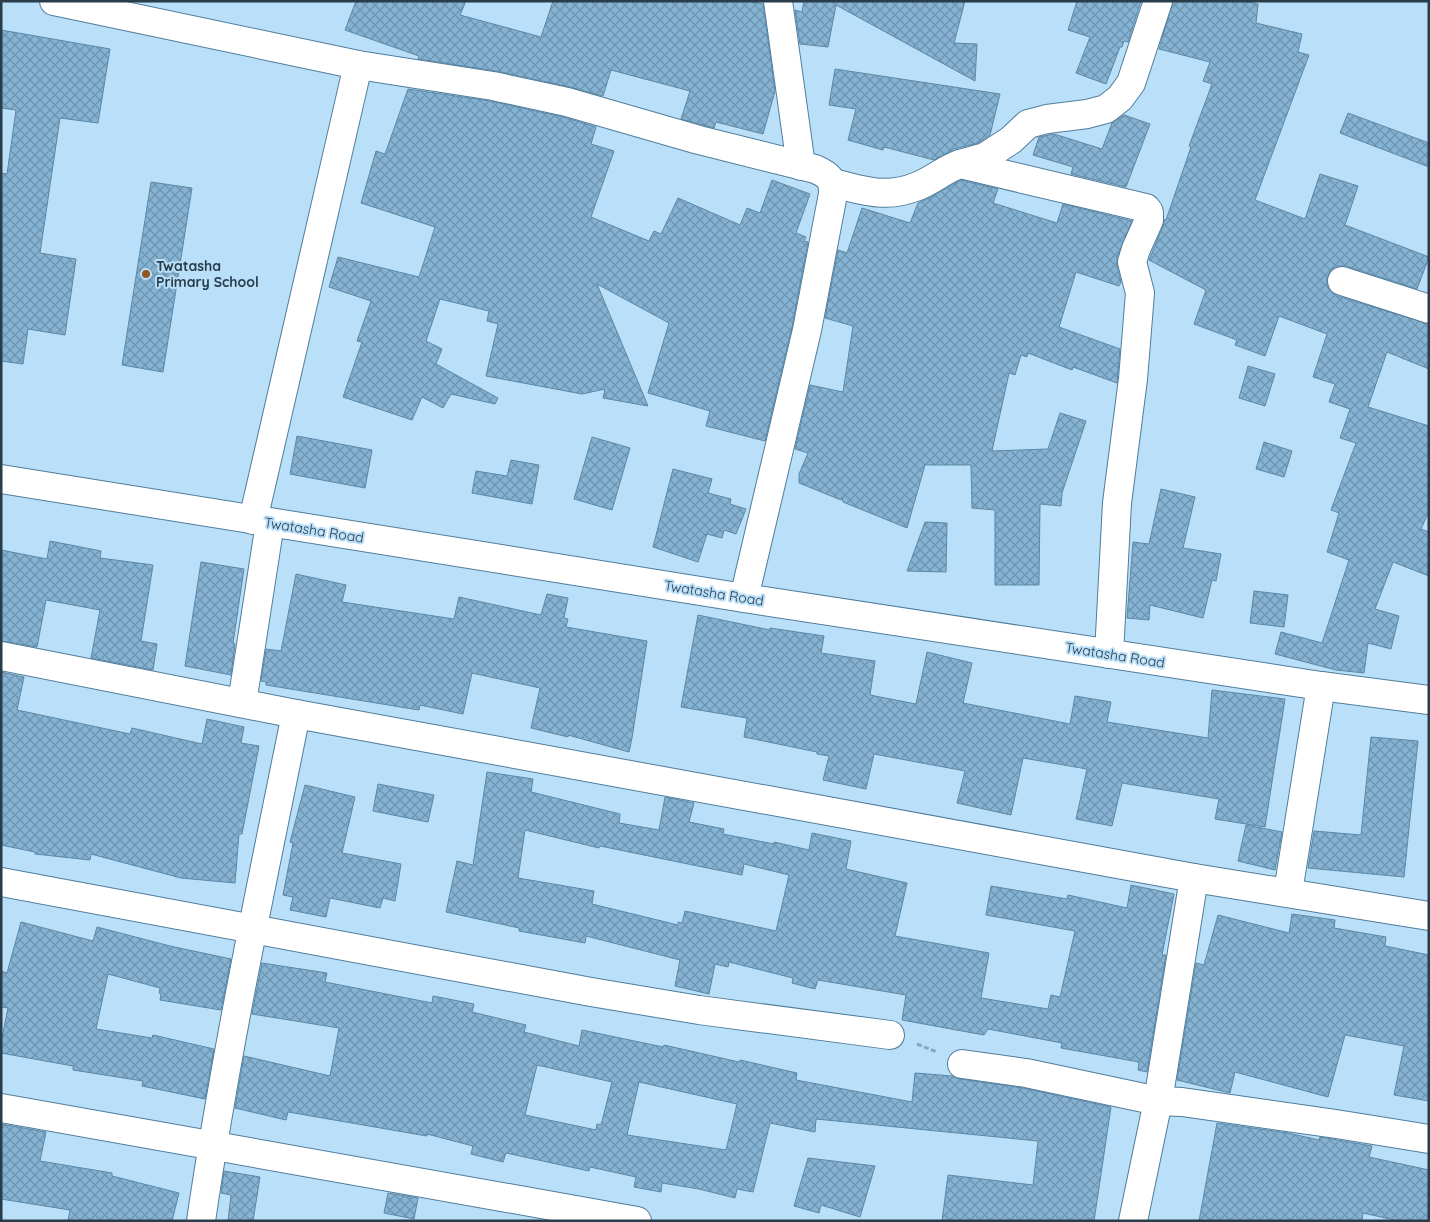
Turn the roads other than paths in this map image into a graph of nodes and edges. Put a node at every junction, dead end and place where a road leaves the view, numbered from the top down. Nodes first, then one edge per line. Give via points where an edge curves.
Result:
1 (54, 1) edge
2 (778, 1) edge
3 (1158, 1) edge
4 (358, 65) junction
5 (960, 164) junction
6 (801, 166) junction
7 (833, 183) junction
8 (1342, 281) dead end
9 (1429, 309) edge
10 (1, 479) edge
11 (262, 521) junction
12 (744, 598) junction
13 (1109, 654) junction
14 (1, 656) edge
15 (1321, 686) junction
16 (1427, 697) edge
17 (242, 703) junction
18 (296, 714) junction
19 (1194, 878) junction
20 (1, 882) edge
21 (1288, 892) junction
22 (1429, 916) edge
23 (253, 928) junction
24 (890, 1035) road end
25 (962, 1064) road end
26 (1158, 1101) junction
27 (1, 1108) edge
28 (1429, 1139) edge
29 (212, 1146) junction
30 (201, 1221) edge
31 (636, 1221) edge
32 (1134, 1221) edge

1 - 4 street
2 - 6 street
3 - 5 street via 1131,83 1106,110 1028,124 985,157
4 - 6 street via 492,86 567,102
4 - 11 street
5 - 7 street via 917,187 896,193 873,194
5 - 13 street via 1146,208 1149,212 1149,220 1132,262 1140,293 1117,503
6 - 7 street via 828,175
7 - 12 street via 806,330
8 - 9 street
10 - 11 street, Twatasha Road
11 - 12 street, Twatasha Road
11 - 17 street
12 - 13 street, Twatasha Road
13 - 15 street, Twatasha Road
14 - 17 street
15 - 16 street, Twatasha Road
15 - 21 street
17 - 18 street
18 - 19 street
18 - 23 street
19 - 21 street
19 - 26 street
20 - 23 street
21 - 22 street
23 - 24 street via 680,1007
23 - 29 street
25 - 26 street via 1026,1073
26 - 28 street
26 - 32 street
27 - 29 street
29 - 30 street
29 - 31 street

